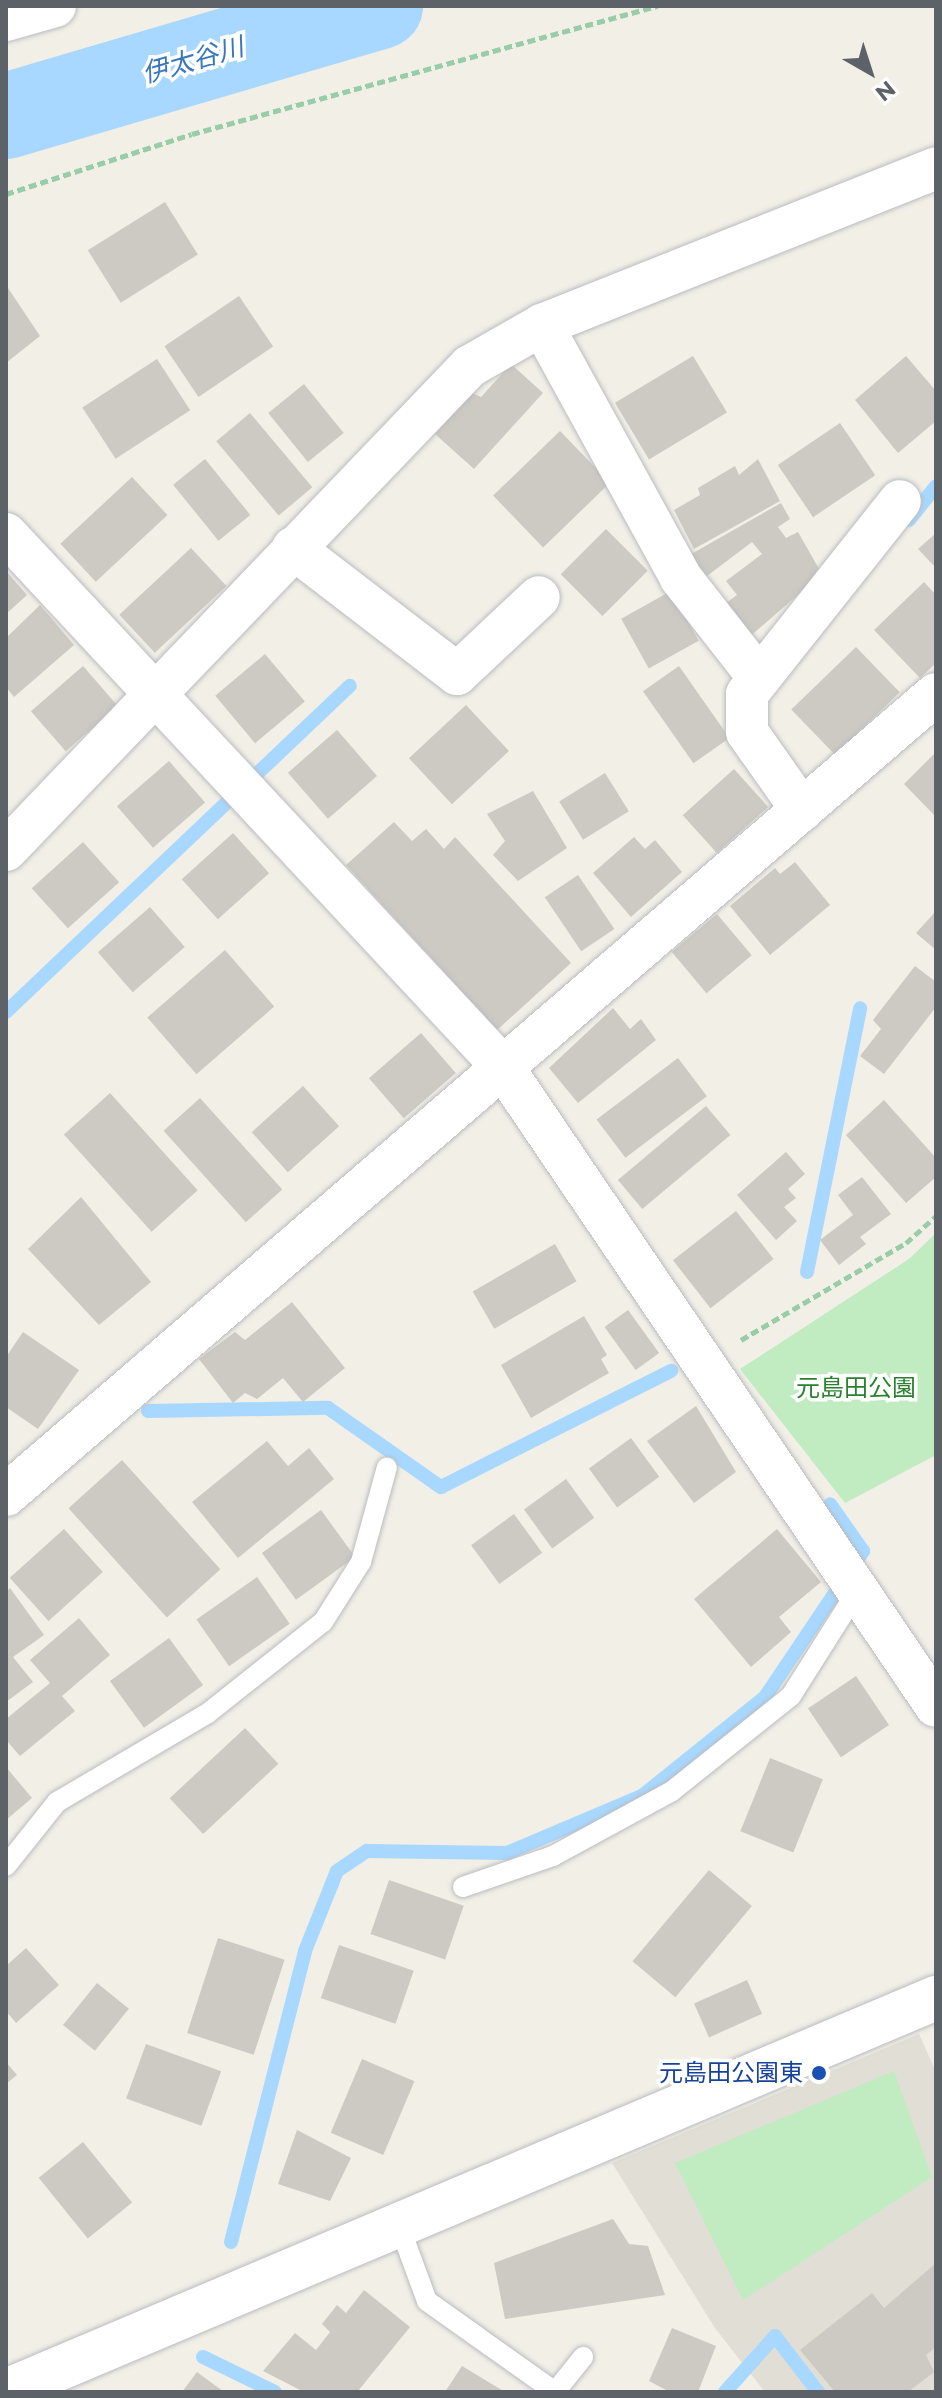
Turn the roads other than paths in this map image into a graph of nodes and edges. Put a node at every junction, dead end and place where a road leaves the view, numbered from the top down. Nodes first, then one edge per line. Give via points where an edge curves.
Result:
1 (55, 6) edge
2 (6, 20) edge
3 (936, 168) edge
4 (542, 325) junction
5 (900, 501) dead end
6 (6, 534) edge
7 (293, 548) junction
8 (539, 597) dead end
9 (759, 678) junction
10 (153, 693) junction
11 (936, 694) edge
12 (802, 810) junction
13 (6, 850) edge
14 (502, 1066) junction
15 (387, 1467) dead end
16 (6, 1495) edge
17 (858, 1590) junction
18 (936, 1706) edge
19 (6, 1866) edge
20 (463, 1887) dead end
21 (936, 1998) edge
22 (399, 2225) junction
23 (583, 2357) dead end
24 (9, 2390) edge
25 (555, 2392) edge

1 - 2 street
3 - 4 street
4 - 7 street via 470,366
4 - 9 street via 681,578
5 - 9 street
6 - 10 street
7 - 8 street via 457,674
7 - 10 street
9 - 12 street via 747,694 747,732
10 - 13 street
10 - 14 street
11 - 12 street
12 - 14 street
14 - 16 street
14 - 17 street
15 - 19 lane via 361,1562 323,1622 208,1713 57,1802
17 - 18 street
17 - 20 lane via 791,1696 672,1791 553,1856
21 - 22 street
22 - 24 street
22 - 25 lane via 427,2301
23 - 25 lane

